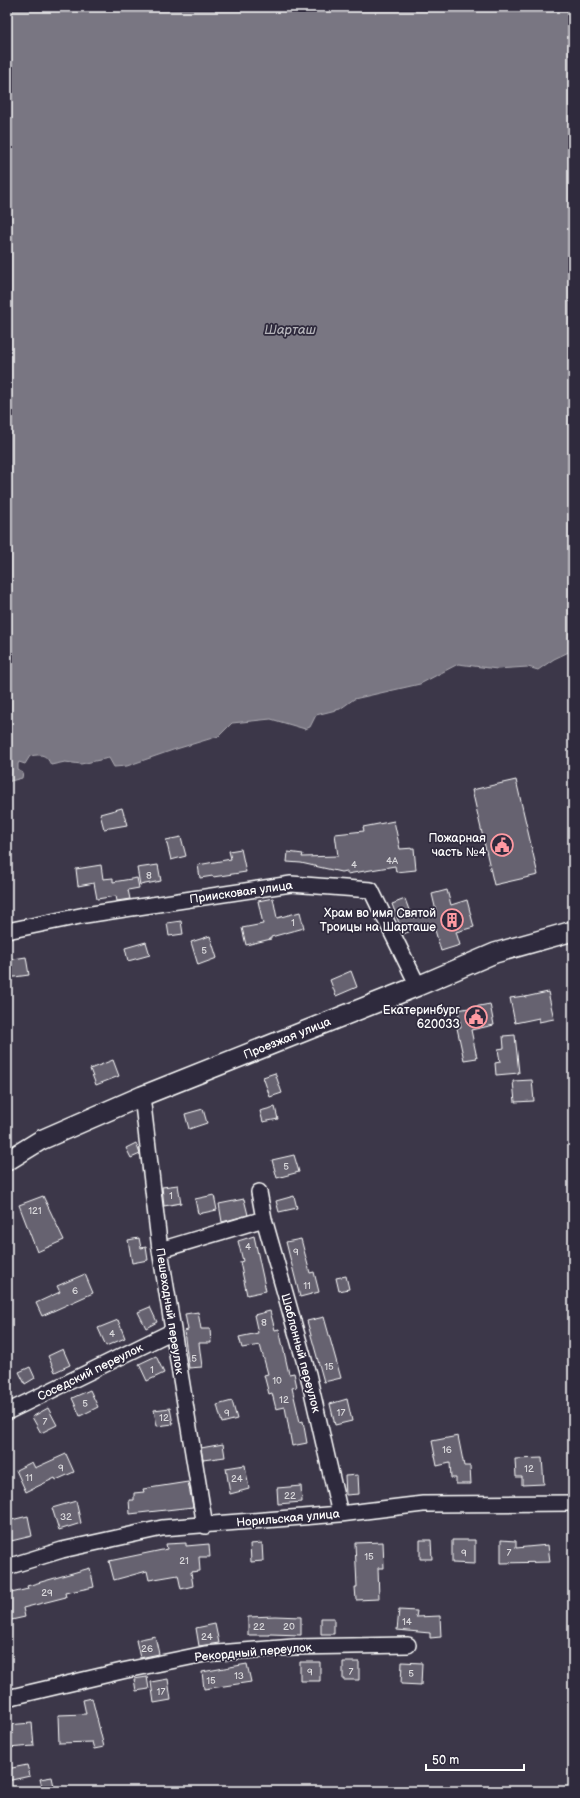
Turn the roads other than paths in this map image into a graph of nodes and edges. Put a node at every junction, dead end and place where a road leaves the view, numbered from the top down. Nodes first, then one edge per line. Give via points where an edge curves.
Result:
1 (7, 931) edge
2 (573, 931) edge
3 (418, 986) junction
4 (142, 1096) junction
5 (7, 1161) edge
6 (260, 1192) dead end
7 (264, 1219) junction
8 (160, 1250) junction
9 (173, 1331) junction
10 (7, 1412) edge
11 (573, 1503) edge
12 (340, 1514) junction
13 (205, 1526) junction
14 (7, 1567) edge
15 (408, 1644) dead end
16 (7, 1698) edge

1 - 3 street, Приисковая улица via 85,915 291,884 371,890
2 - 3 main road, Проезжая улица via 495,953
3 - 4 main road, Проезжая улица
4 - 5 main road, Проезжая улица via 41,1140
4 - 8 street, Пешеходный переулок
6 - 7 street, Шаблонный переулок
7 - 8 street
7 - 12 street, Шаблонный переулок via 308,1374
8 - 9 street, Пешеходный переулок
9 - 10 street, Соседский переулок
9 - 13 street, Пешеходный переулок
11 - 12 street, Норильская улица via 423,1504
12 - 13 street, Норильская улица
13 - 14 street, Норильская улица via 162,1528 62,1550
15 - 16 street, Рекордный переулок via 294,1647 205,1654

